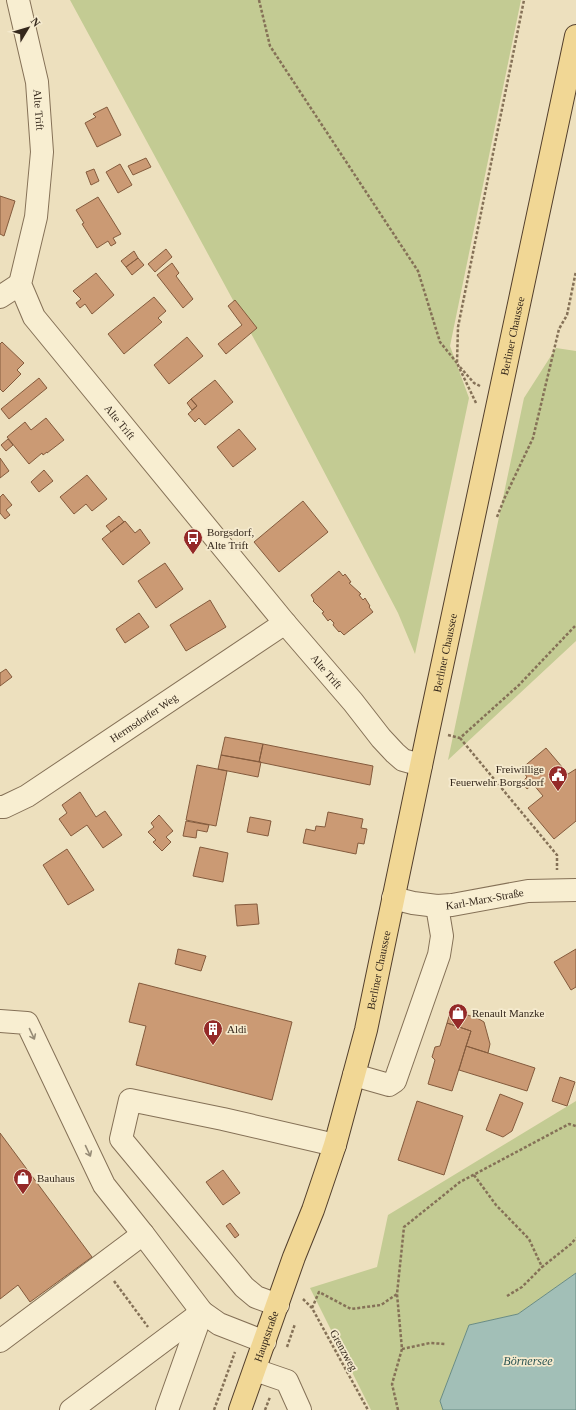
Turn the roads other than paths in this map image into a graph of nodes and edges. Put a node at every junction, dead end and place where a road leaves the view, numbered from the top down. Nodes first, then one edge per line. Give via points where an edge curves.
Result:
1 (18, 0) edge
2 (576, 36) edge
3 (20, 284) junction
4 (0, 297) edge
5 (285, 623) junction
6 (421, 765) junction
7 (0, 807) edge
8 (566, 890) edge
9 (393, 898) junction
10 (437, 906) junction
11 (0, 1021) edge
12 (354, 1075) junction
13 (335, 1145) junction
14 (143, 1234) junction
15 (292, 1264) joint
16 (278, 1305) junction
17 (202, 1312) junction
18 (0, 1341) edge
19 (264, 1342) junction
20 (255, 1370) junction
21 (71, 1410) edge
22 (167, 1410) edge
23 (240, 1410) edge
24 (300, 1410) edge

1 - 3 street, Alte Trift via 37,82 42,152 36,217
2 - 6 main road, Berliner Chaussee
3 - 4 street
3 - 5 street, Alte Trift via 34,317
5 - 6 street, Alte Trift via 354,702 395,754 403,760
5 - 7 street, Hermsdorfer Weg via 27,796
6 - 9 main road, Berliner Chaussee
8 - 10 street, Karl-Marx-Straße via 528,891
9 - 10 street, Karl-Marx-Straße
9 - 12 main road, Berliner Chaussee via 366,1030
10 - 12 street via 442,936 440,955 395,1081 389,1086
11 -> 14 street via 27,1023 104,1185
12 - 13 main road, Berliner Chaussee
13 - 15 main road, Berliner Chaussee
13 - 16 street via 130,1100 121,1140 244,1287 256,1297
14 - 17 street
14 - 18 street
15 - 16 main road, Hauptstraße
16 - 19 main road, Hauptstraße
17 - 19 street via 219,1324
17 - 21 street
17 - 22 street
19 - 20 main road, Hauptstraße
20 - 23 main road, Hauptstraße
20 - 24 street via 287,1381

